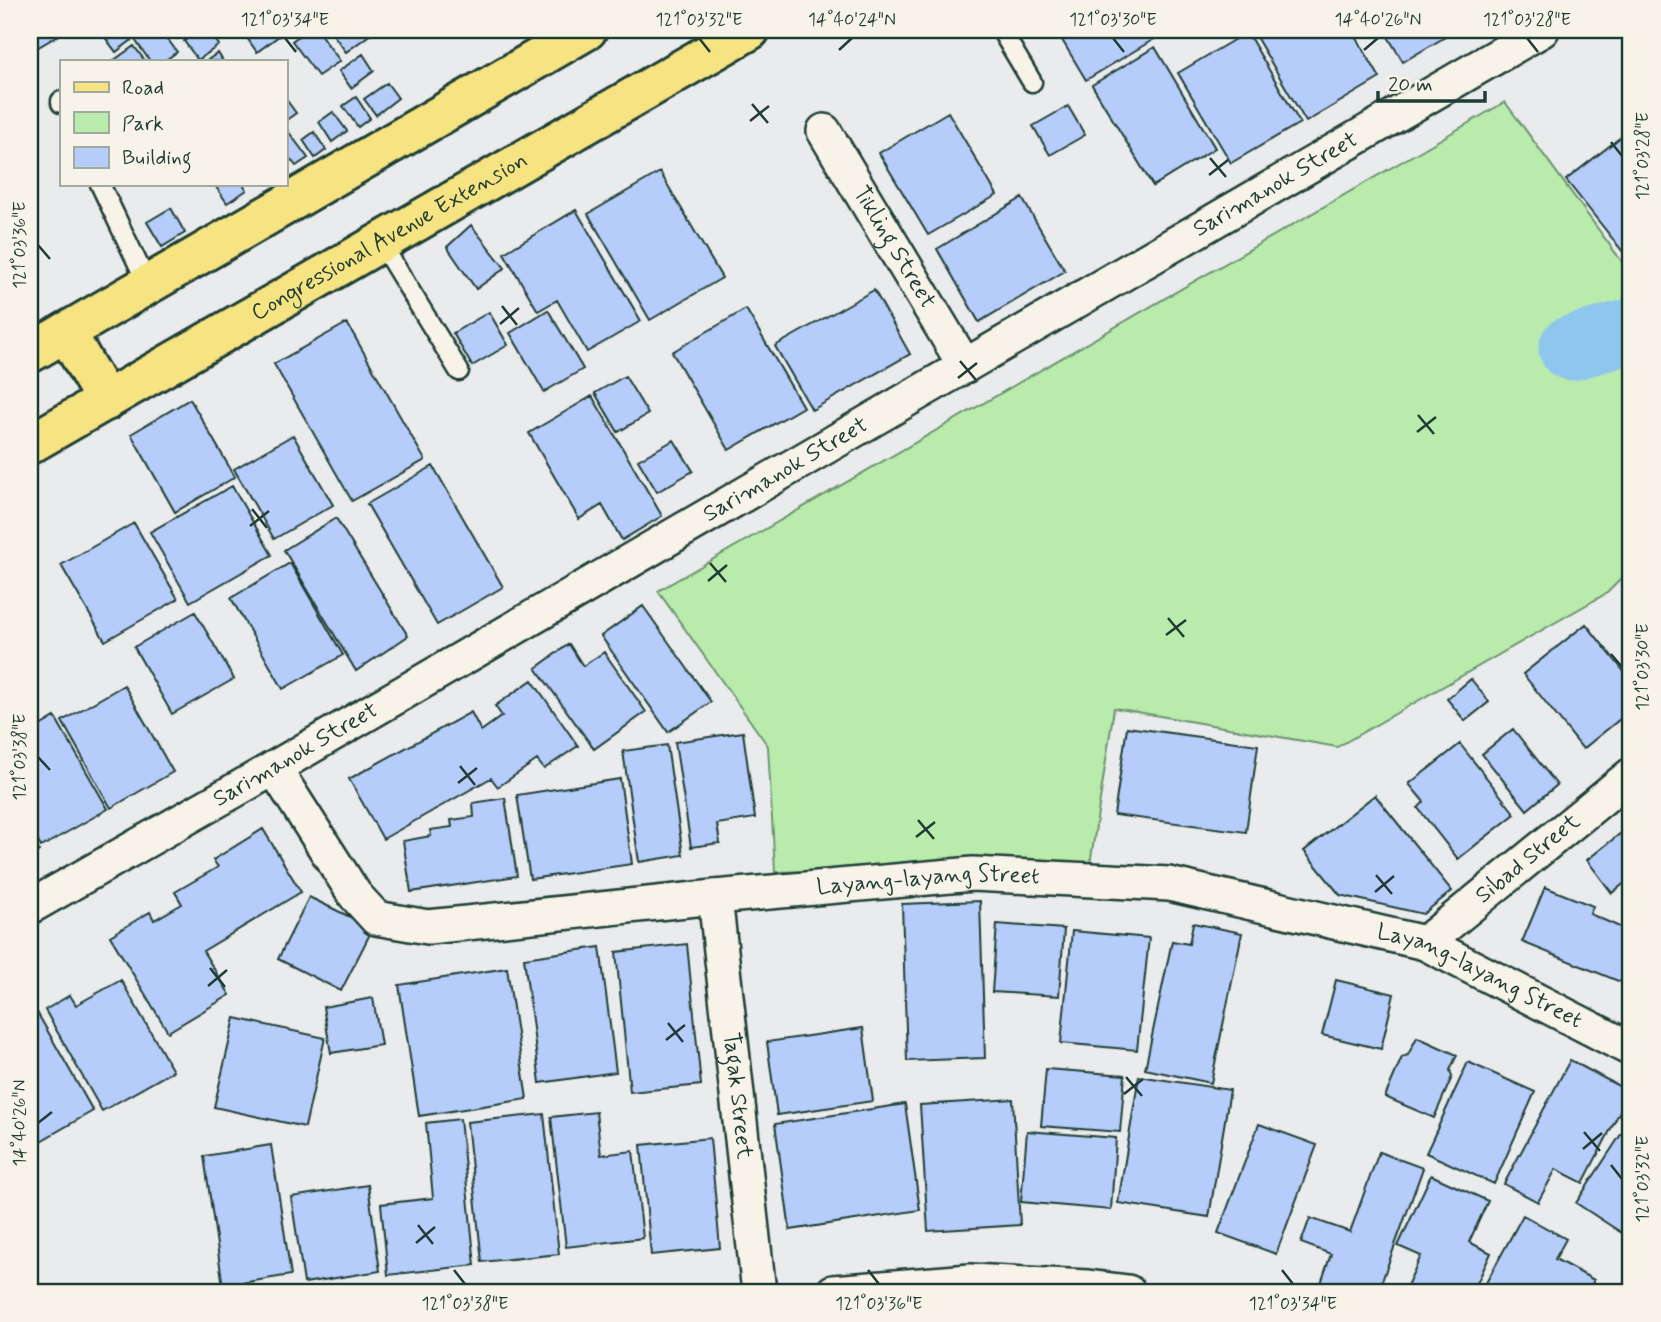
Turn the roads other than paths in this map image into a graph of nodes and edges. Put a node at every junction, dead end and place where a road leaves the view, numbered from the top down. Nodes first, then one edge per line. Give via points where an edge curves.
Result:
1 (587, 30) edge
2 (750, 30) edge
3 (1001, 30) edge
4 (1542, 30) edge
5 (1032, 82) dead end
6 (824, 131) dead end
7 (101, 186) edge
8 (381, 243) junction
9 (148, 285) junction
10 (66, 332) junction
11 (30, 353) edge
12 (965, 366) junction
13 (459, 371) dead end
14 (106, 401) junction
15 (30, 444) edge
16 (274, 768) junction
17 (1631, 775) edge
18 (715, 897) junction
19 (30, 907) edge
20 (1425, 943) junction
21 (1631, 1049) edge
22 (759, 1292) edge
23 (833, 1292) edge
24 (1128, 1292) edge

1 - 9 main road
2 - 8 main road, Congressional Avenue Extension
3 - 5 lane
4 - 12 street, Sarimanok Street
6 - 12 street, Tikling Street
7 - 9 lane
8 - 13 lane
8 - 14 main road, Congressional Avenue Extension
9 - 10 main road
10 - 11 main road
10 - 14 main road
12 - 16 street, Sarimanok Street
14 - 15 main road, Congressional Avenue Extension
16 - 18 street, Layang-layang Street via 355,895 376,918 429,927
16 - 19 street, Sarimanok Street
17 - 20 street, Sibad Street
18 - 20 street, Layang-layang Street via 974,874 1169,884
18 - 22 street, Tagak Street
20 - 21 street, Layang-layang Street
23 - 24 street via 970,1281

